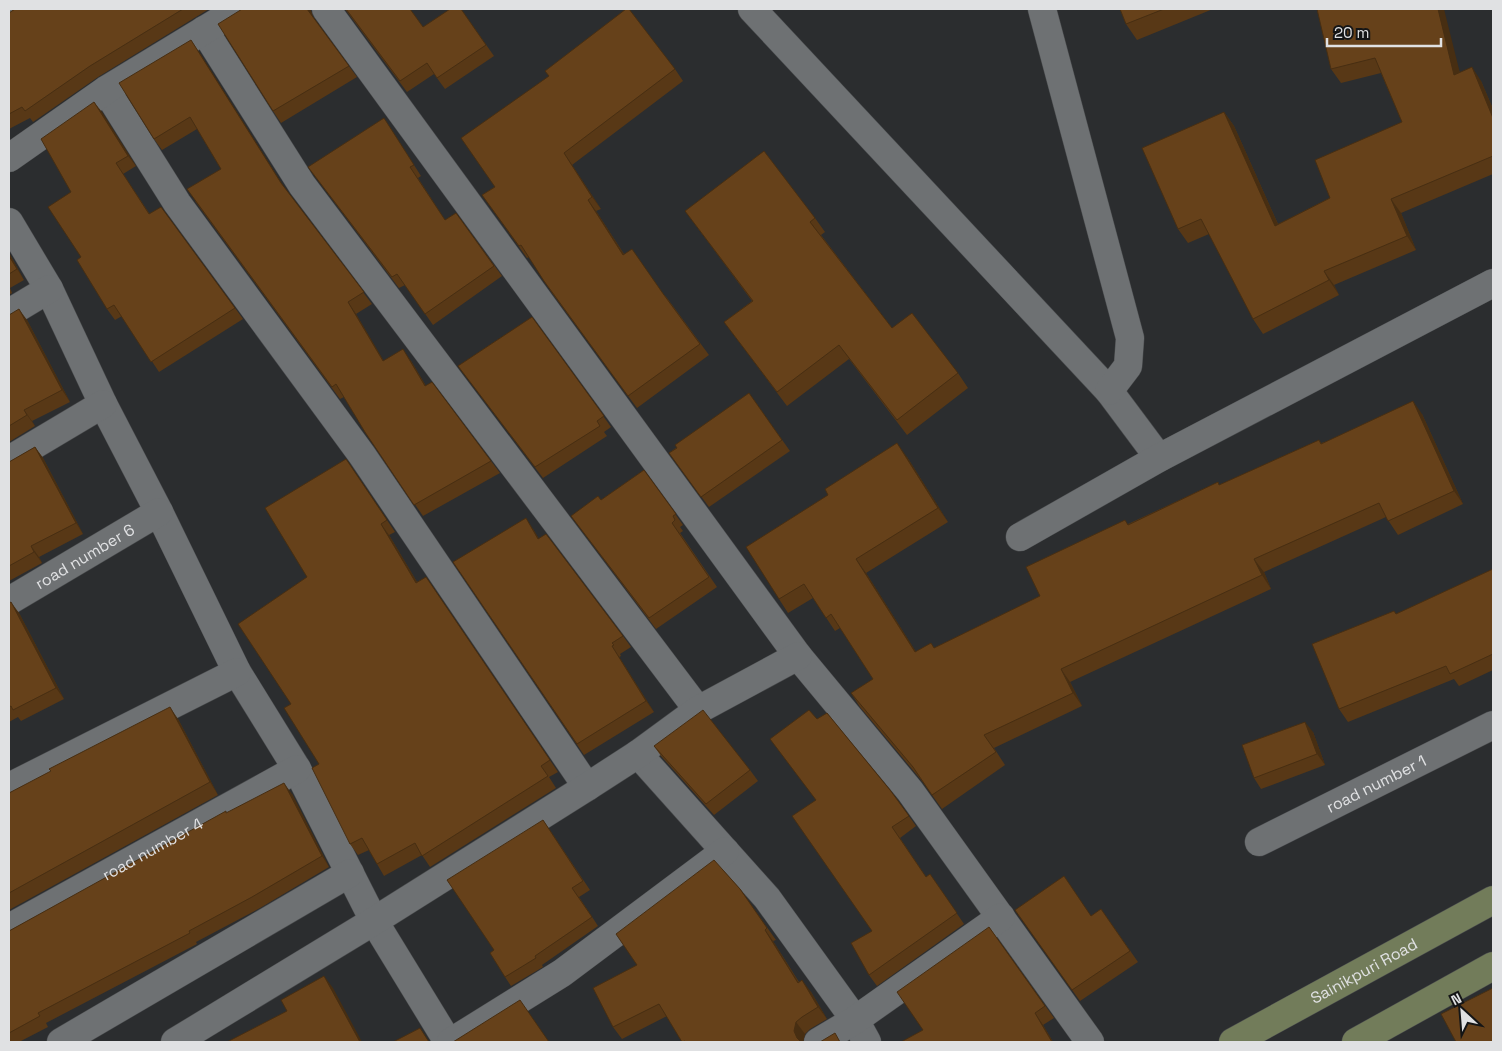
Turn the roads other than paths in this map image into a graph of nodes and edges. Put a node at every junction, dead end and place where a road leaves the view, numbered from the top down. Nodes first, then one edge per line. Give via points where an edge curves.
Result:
1 (239, 9) edge
2 (326, 9) edge
3 (752, 9) edge
4 (1042, 9) edge
5 (204, 30) junction
6 (106, 90) junction
7 (9, 158) edge
8 (9, 222) edge
9 (1493, 283) edge
10 (49, 289) junction
11 (9, 313) edge
12 (1109, 392) junction
13 (103, 404) junction
14 (1159, 458) junction
15 (9, 460) edge
16 (159, 512) junction
17 (1020, 537) dead end
18 (9, 601) edge
19 (798, 656) junction
20 (237, 672) junction
21 (698, 710) junction
22 (1493, 725) edge
23 (638, 754) junction
24 (297, 768) junction
25 (9, 787) edge
26 (587, 787) junction
27 (1259, 842) dead end
28 (725, 851) junction
29 (350, 873) junction
30 (1493, 900) edge
31 (1001, 917) junction
32 (374, 920) junction
33 (9, 928) edge
34 (1493, 966) edge
35 (861, 1031) edge
36 (61, 1042) edge
37 (175, 1042) edge
38 (450, 1042) edge
39 (818, 1042) edge
40 (1090, 1042) edge
41 (1233, 1042) edge
42 (1356, 1042) edge

1 - 5 street
2 - 19 street
3 - 12 street
4 - 12 street via 1130,338 1128,366
5 - 6 street
5 - 21 street via 302,185
6 - 7 street
6 - 26 street via 177,203 362,455
8 - 10 street
9 - 14 street
10 - 11 street
10 - 13 street
12 - 14 street
13 - 15 street
13 - 16 street
14 - 17 street
16 - 18 street, road number 6
16 - 20 street
19 - 21 street
19 - 31 street via 910,791
20 - 24 street
20 - 25 street
21 - 23 street
22 - 27 street, road number 1
23 - 26 street
23 - 28 street
24 - 29 street
24 - 33 street, road number 4
26 - 32 street
28 - 35 street via 767,898
28 - 38 street via 562,973
29 - 32 street
29 - 36 street
30 - 41 main road, Sainikpuri Road
31 - 35 street
31 - 40 street
32 - 37 street
32 - 38 street
34 - 42 main road
35 - 39 street

